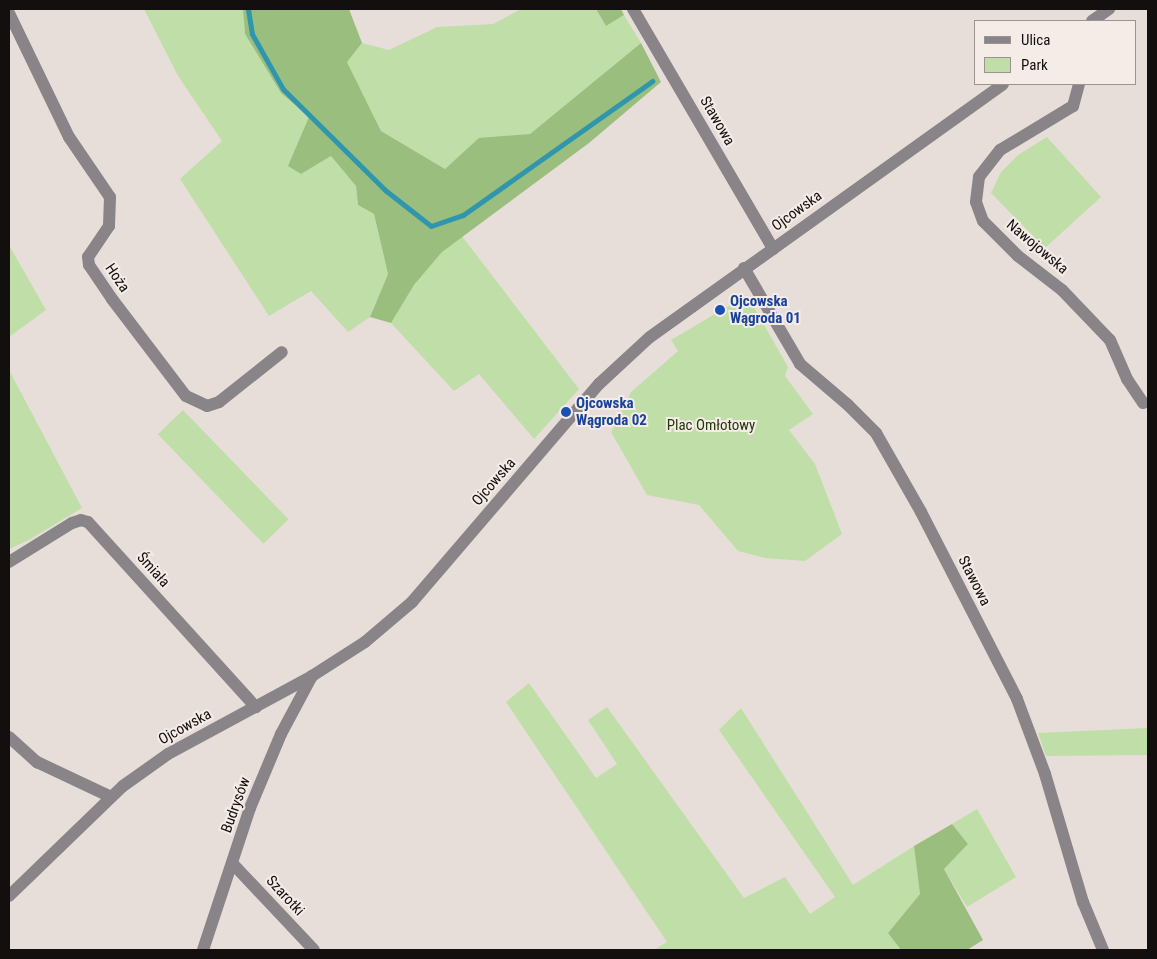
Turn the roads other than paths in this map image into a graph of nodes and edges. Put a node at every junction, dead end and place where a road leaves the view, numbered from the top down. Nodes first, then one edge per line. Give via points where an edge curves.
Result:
1 (633, 9) edge
2 (1109, 9) edge
3 (9, 13) edge
4 (1093, 20) edge
5 (1003, 85) edge
6 (1079, 85) edge
7 (773, 249) junction
8 (744, 268) junction
9 (282, 352) dead end
10 (1143, 403) dead end
11 (9, 562) edge
12 (312, 676) junction
13 (256, 707) junction
14 (9, 737) edge
15 (111, 796) junction
16 (233, 864) junction
17 (9, 896) edge
18 (204, 950) edge
19 (314, 950) edge
20 (1103, 950) edge

1 - 7 street, Stawowa
2 - 4 street
3 - 9 street, Hoża via 69,137 110,196 110,226 88,257 89,266 186,396 206,406 219,402
5 - 7 street, Ojcowska
6 - 10 street, Nawojowska via 1074,106 1000,150 979,177 976,202 983,221 1018,256 1062,290 1110,340
7 - 8 street, Ojcowska
8 - 12 street, Ojcowska via 650,337 619,364 412,602 365,642
8 - 20 street, Stawowa via 800,364 876,434 921,512 1017,699 1045,774 1083,902
11 - 13 street, Śmiała via 72,523 88,522
12 - 13 street, Ojcowska
12 - 16 street, Budrysów via 281,734 254,799
13 - 15 street, Ojcowska via 168,754
14 - 15 street via 37,762
15 - 17 street, Ojcowska
16 - 18 street, Budrysów
16 - 19 street, Szarotki

